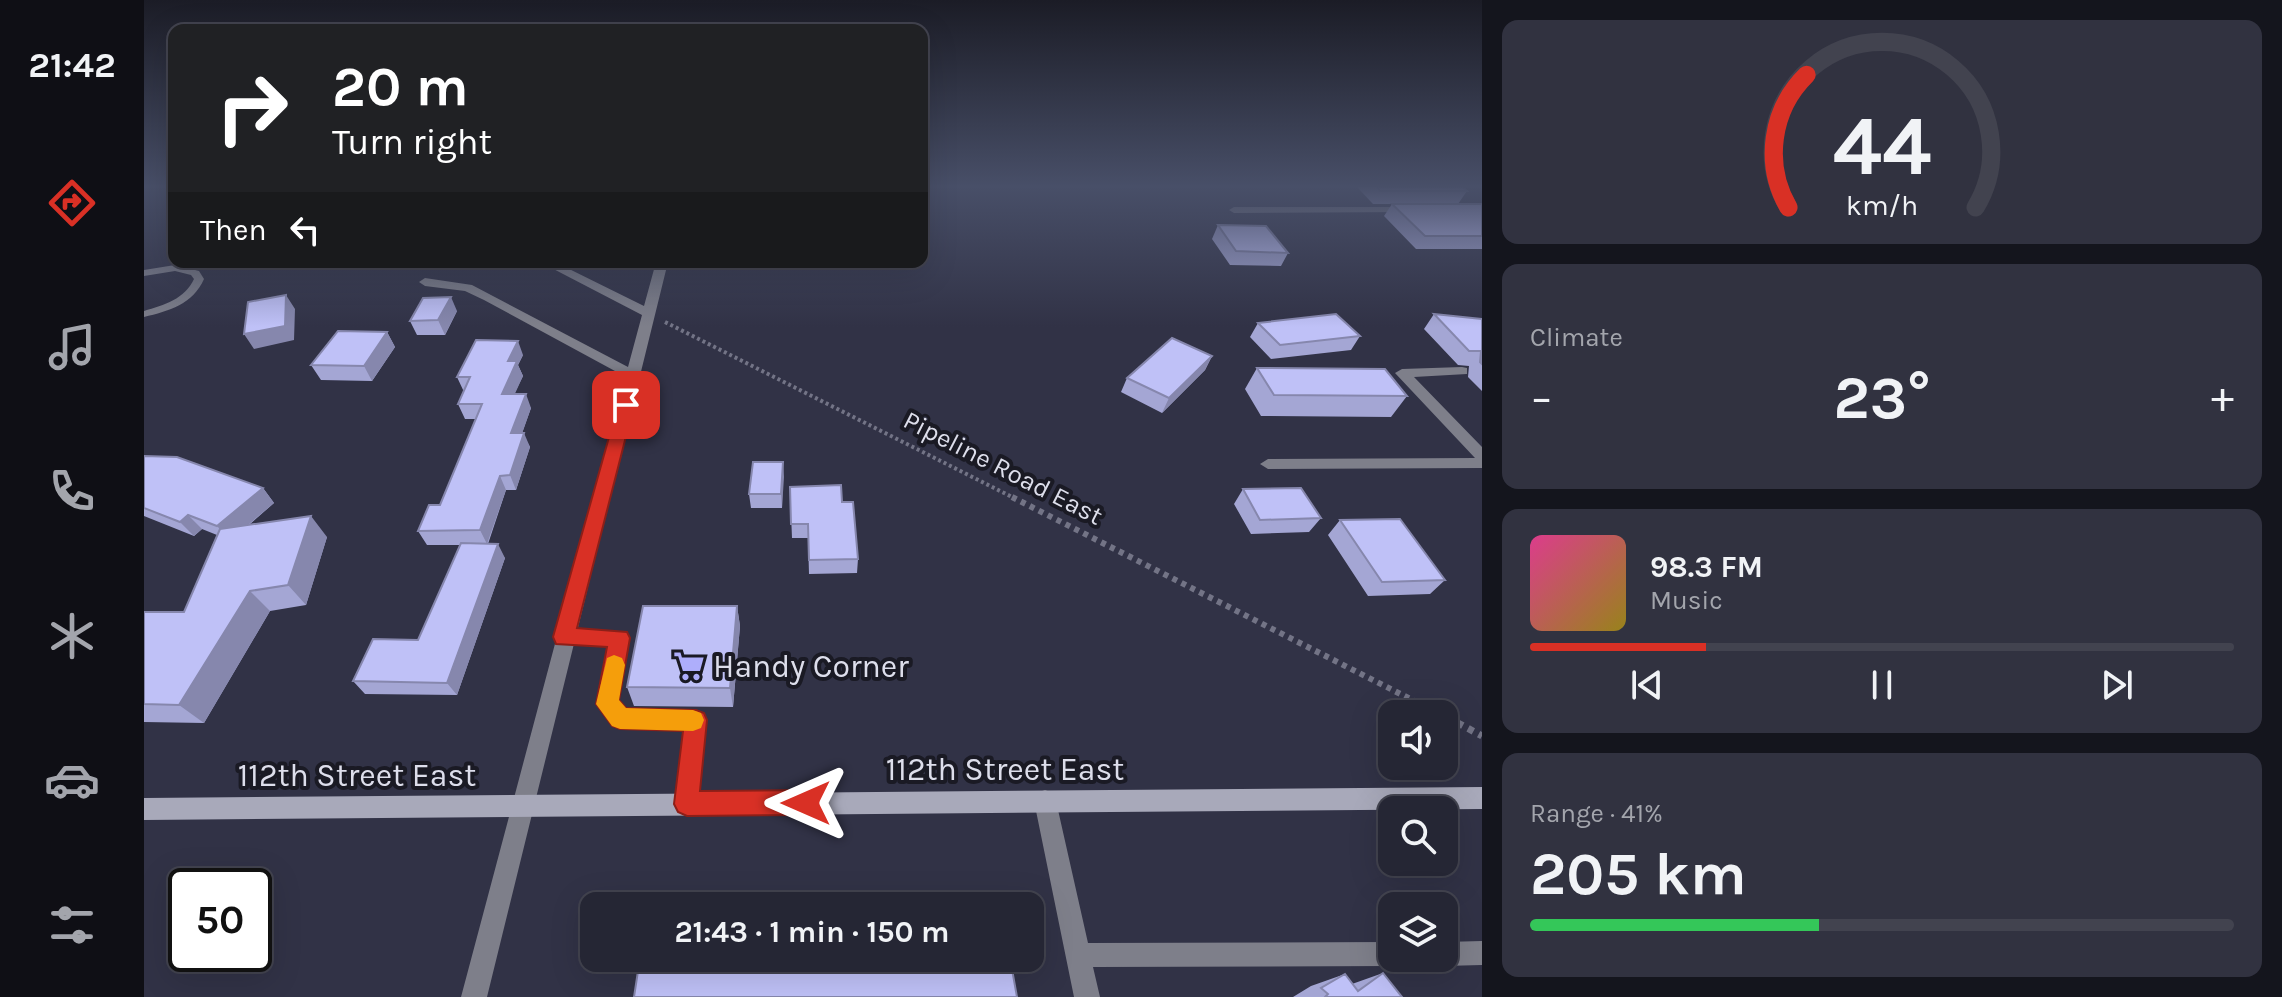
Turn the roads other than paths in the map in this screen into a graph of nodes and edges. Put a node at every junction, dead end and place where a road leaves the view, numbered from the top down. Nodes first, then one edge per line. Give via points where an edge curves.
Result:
1 (558, 268) edge
2 (661, 268) edge
3 (144, 273) edge
4 (425, 282) dead end
5 (144, 314) edge
6 (650, 314) junction
7 (1462, 371) dead end
8 (634, 376) junction
9 (1482, 456) edge
10 (1482, 463) edge
11 (1268, 464) dead end
12 (564, 637) junction
13 (1482, 798) edge
14 (1045, 801) junction
15 (687, 804) junction
16 (521, 806) junction
17 (144, 809) edge
18 (1482, 953) edge
19 (1378, 954) edge
20 (1458, 954) edge
21 (1078, 955) junction
22 (474, 997) edge
23 (1087, 997) edge

1 - 6 street
2 - 6 street
3 - 5 lane via 175,268 199,279 178,302
4 - 8 street via 468,288
6 - 8 street
7 - 9 street via 1395,372
8 - 12 street
10 - 11 street
12 - 15 lane via 619,638 607,704 620,719 696,720
12 - 16 street
13 - 14 main road, 112th Street East
14 - 15 main road, 112th Street East
14 - 21 street
15 - 16 main road, 112th Street East
16 - 17 main road, 112th Street East
16 - 22 street
18 - 20 street
19 - 21 street
21 - 23 street

